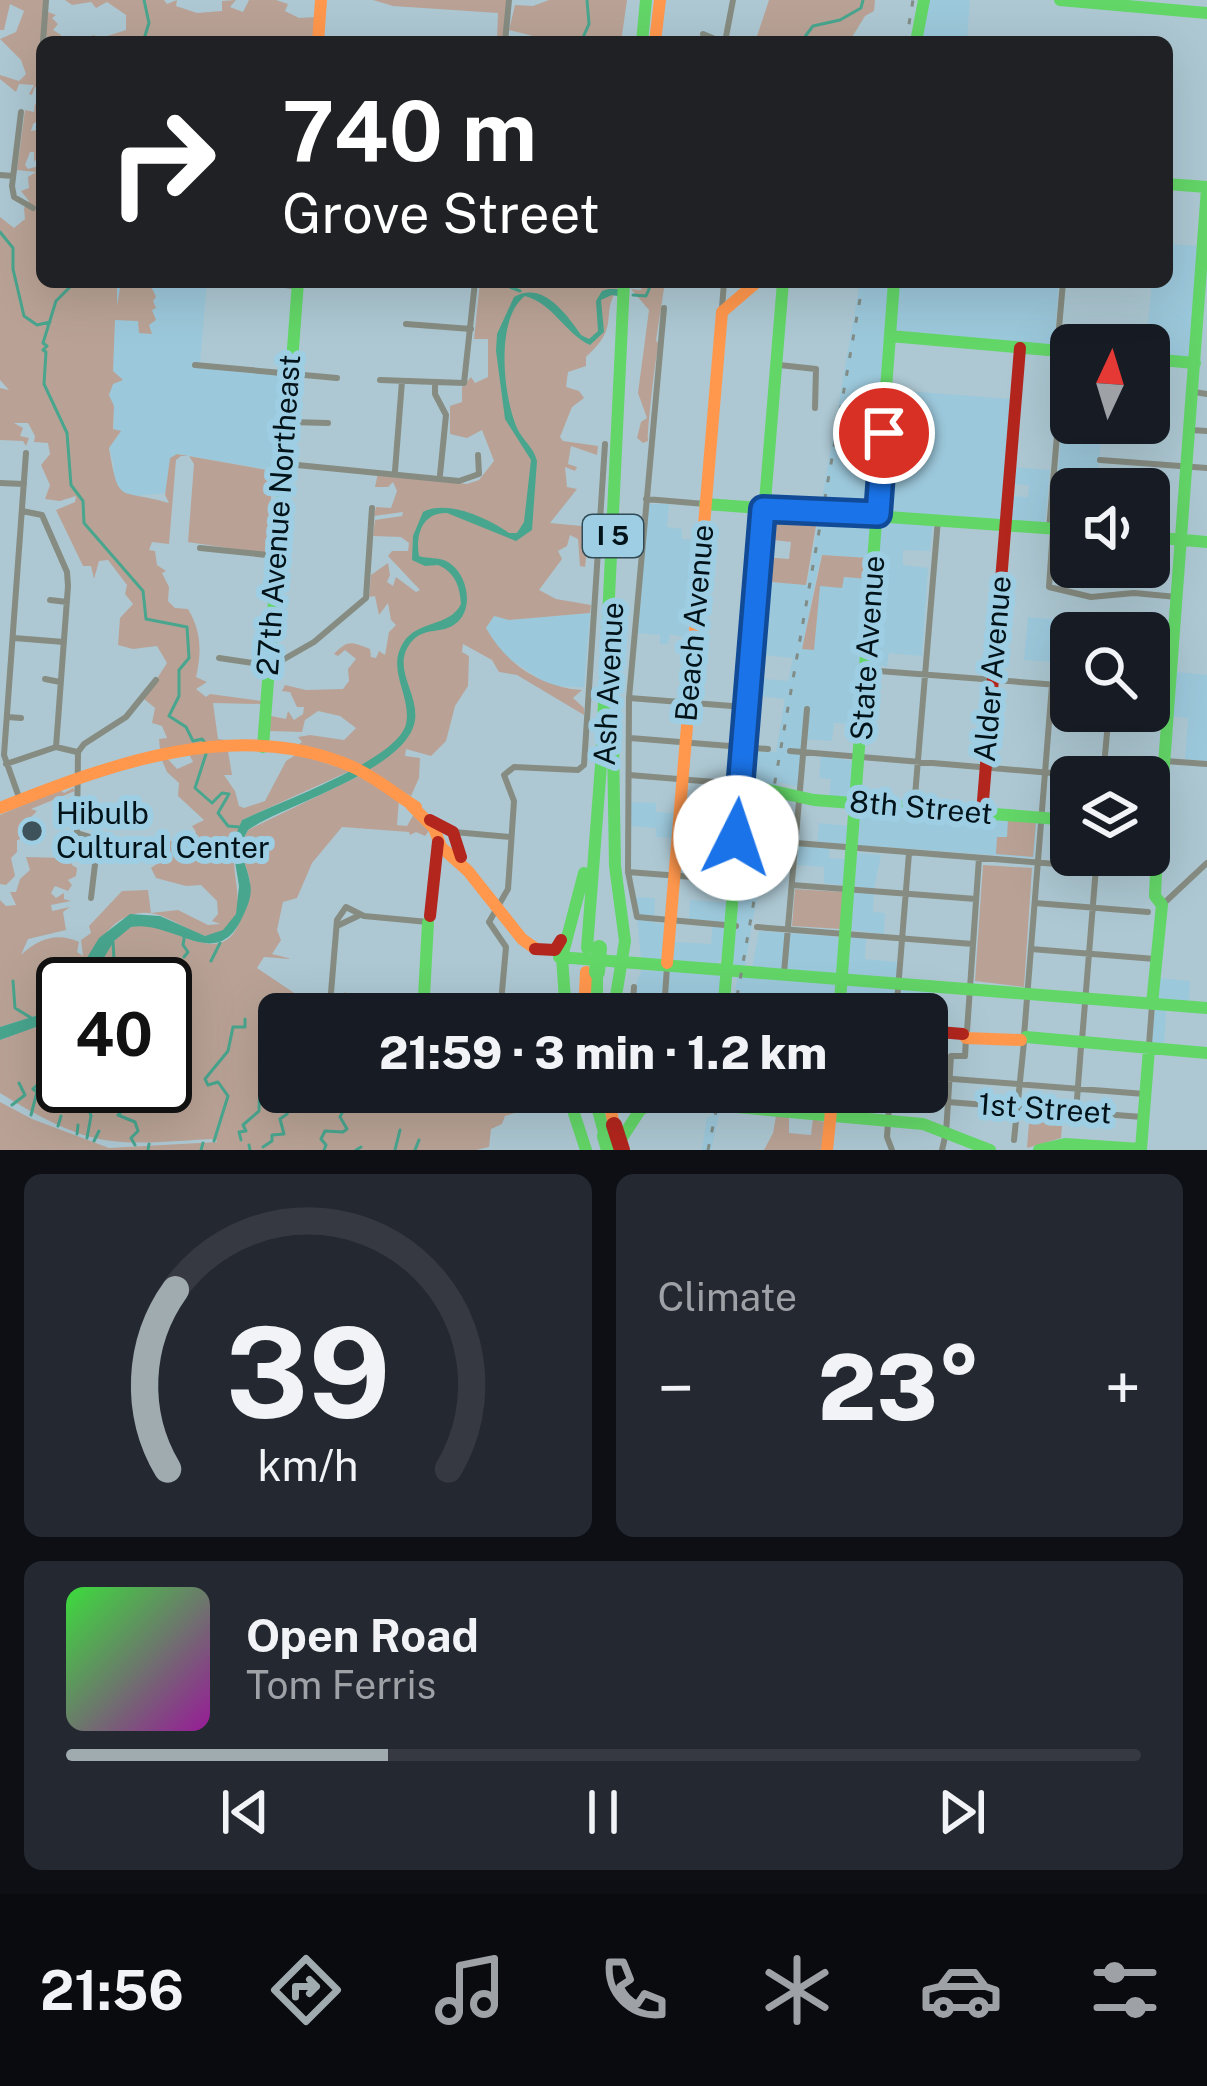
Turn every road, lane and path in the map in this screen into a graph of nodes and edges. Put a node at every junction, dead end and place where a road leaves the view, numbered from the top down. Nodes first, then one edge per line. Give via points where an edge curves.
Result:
1 (46, 0) edge
2 (321, 0) edge
3 (509, 0) edge
4 (733, 0) edge
5 (924, 0) edge
6 (1060, 0) edge
7 (651, 3) edge
8 (1149, 4) edge
9 (1195, 8) edge
10 (703, 34) dead end
11 (43, 36) edge
12 (318, 36) edge
13 (506, 36) edge
14 (643, 36) edge
15 (654, 36) edge
16 (708, 36) edge
17 (724, 36) edge
18 (917, 36) edge
19 (22, 112) dead end
20 (0, 175) edge
21 (13, 176) junction
22 (1173, 185) edge
23 (1207, 188) edge
24 (33, 208) dead end
25 (297, 288) edge
26 (474, 288) edge
27 (782, 288) edge
28 (894, 288) edge
29 (1063, 288) edge
30 (630, 297) edge
31 (724, 300) edge
32 (664, 308) dead end
33 (406, 324) dead end
34 (1064, 324) edge
35 (471, 329) junction
36 (890, 337) junction
37 (1020, 348) junction
38 (1050, 351) edge
39 (1170, 361) edge
40 (1201, 363) edge
41 (776, 364) junction
42 (199, 368) dead end
43 (290, 375) junction
44 (337, 378) dead end
45 (380, 380) dead end
46 (402, 381) junction
47 (435, 382) junction
48 (1200, 393) edge
49 (815, 408) dead end
50 (286, 422) junction
51 (328, 423) dead end
52 (1199, 431) edge
53 (605, 444) dead end
54 (26, 453) dead end
55 (478, 455) dead end
56 (1100, 460) dead end
57 (283, 464) junction
58 (1198, 468) edge
59 (394, 470) dead end
60 (440, 476) dead end
61 (0, 482) edge
62 (24, 484) junction
63 (646, 499) junction
64 (705, 504) junction
65 (372, 508) dead end
66 (763, 509) junction
67 (22, 511) junction
68 (878, 514) junction
69 (938, 519) junction
70 (1005, 525) junction
71 (1050, 528) edge
72 (1170, 539) edge
73 (1184, 540) junction
74 (1207, 542) edge
75 (200, 548) dead end
76 (277, 556) junction
77 (1052, 588) edge
78 (1179, 597) junction
79 (50, 600) dead end
80 (67, 602) junction
81 (13, 638) junction
82 (64, 642) junction
83 (219, 658) dead end
84 (267, 667) junction
85 (866, 670) junction
86 (924, 675) junction
87 (5, 678) edge
88 (45, 679) dead end
89 (156, 680) dead end
90 (993, 680) junction
91 (60, 682) junction
92 (1050, 685) edge
93 (1171, 694) joint
94 (628, 698) junction
95 (688, 702) junction
96 (746, 707) junction
97 (807, 709) dead end
98 (1050, 710) edge
99 (7, 717) junction
100 (21, 718) dead end
101 (621, 740) junction
102 (685, 742) junction
103 (56, 747) junction
104 (262, 747) junction
105 (743, 747) junction
106 (768, 749) dead end
107 (78, 752) junction
108 (790, 752) dead end
109 (803, 752) junction
110 (1165, 756) edge
111 (860, 757) junction
112 (1170, 761) edge
113 (918, 762) junction
114 (6, 764) junction
115 (1207, 764) edge
116 (591, 767) junction
117 (986, 768) junction
118 (1045, 772) junction
119 (1050, 772) edge
120 (80, 775) junction
121 (629, 775) junction
122 (682, 779) junction
123 (740, 784) junction
124 (800, 796) junction
125 (20, 800) junction
126 (856, 803) junction
127 (0, 808) edge
128 (914, 808) junction
129 (982, 813) junction
130 (1041, 818) junction
131 (1050, 819) edge
132 (511, 837) junction
133 (98, 839) junction
134 (449, 840) junction
135 (796, 844) junction
136 (127, 848) dead end
137 (853, 848) junction
138 (909, 853) junction
139 (979, 858) junction
140 (1038, 862) junction
141 (1050, 863) edge
142 (1207, 863) edge
143 (628, 872) junction
144 (674, 875) junction
145 (1095, 876) edge
146 (1156, 876) edge
147 (733, 880) junction
148 (792, 885) junction
149 (850, 889) junction
150 (906, 894) junction
151 (91, 898) dead end
152 (976, 899) junction
153 (1035, 903) junction
154 (497, 908) junction
155 (1093, 908) junction
156 (1155, 909) junction
157 (360, 915) junction
158 (428, 920) junction
159 (670, 921) junction
160 (337, 926) junction
161 (733, 926) junction
162 (757, 927) dead end
163 (789, 930) junction
164 (846, 934) junction
165 (902, 938) junction
166 (973, 944) junction
167 (561, 948) junction
168 (593, 948) junction
169 (1031, 949) junction
170 (1089, 954) junction
171 (1155, 959) junction
172 (623, 963) junction
173 (667, 965) junction
174 (726, 970) junction
175 (592, 972) junction
176 (775, 974) junction
177 (842, 980) junction
178 (899, 984) junction
179 (634, 987) dead end
180 (970, 990) junction
181 (331, 993) edge
182 (425, 993) edge
183 (502, 993) edge
184 (564, 993) edge
185 (588, 993) edge
186 (594, 993) edge
187 (617, 993) edge
188 (634, 993) edge
189 (665, 993) edge
190 (724, 993) edge
191 (841, 993) edge
192 (898, 993) edge
193 (1028, 994) junction
194 (1085, 998) junction
195 (1152, 1004) junction
196 (1207, 1008) edge
197 (948, 1033) edge
198 (967, 1034) junction
199 (1024, 1039) junction
200 (1081, 1043) junction
201 (1149, 1049) junction
202 (1207, 1053) edge
203 (950, 1079) junction
204 (1020, 1084) junction
205 (1078, 1089) junction
206 (1145, 1094) junction
207 (948, 1102) joint
208 (1017, 1108) junction
209 (1076, 1112) junction
210 (574, 1113) edge
211 (638, 1113) edge
212 (811, 1113) edge
213 (831, 1113) edge
214 (889, 1113) edge
215 (604, 1115) edge
216 (831, 1116) junction
217 (1143, 1117) junction
218 (856, 1119) junction
219 (888, 1121) junction
220 (1014, 1140) dead end
221 (944, 1141) edge
222 (827, 1147) edge
223 (1141, 1149) edge
224 (586, 1150) edge
225 (622, 1150) edge
226 (892, 1150) edge
227 (990, 1150) edge
228 (1039, 1150) edge

1 - 11 street
2 - 12 main road
3 - 13 street
4 - 17 street
5 - 18 main road
6 - 8 main road
7 - 14 main road
7 - 15 main road
8 - 9 main road
10 - 16 street
19 - 21 street
20 - 21 street
21 - 24 street via 14,197
22 - 23 main road
23 - 40 main road
25 - 43 main road, 27th Avenue Northeast
26 - 35 street
27 - 41 main road
28 - 36 main road, State Avenue
29 - 34 street
30 - 101 main road, I 5
30 - 116 main road, I 5
31 - 64 main road, Beach Avenue
32 - 63 street, Ash Avenue
33 - 35 street
35 - 47 street via 464,383
36 - 37 main road
36 - 68 main road, State Avenue
37 - 38 main road
37 - 70 main road, Alder Avenue
39 - 40 main road
40 - 48 main road
41 - 49 street via 816,369
41 - 66 main road
42 - 43 street
43 - 44 street
43 - 50 main road, 27th Avenue Northeast
45 - 46 street
46 - 47 street
46 - 59 street
47 - 60 street via 446,415
48 - 52 main road
50 - 51 street
50 - 57 main road, 27th Avenue Northeast
52 - 58 main road
53 - 116 street
54 - 62 street
55 - 57 street via 479,474 459,481
56 - 58 street
57 - 76 main road, 27th Avenue Northeast
58 - 73 main road
61 - 62 street
62 - 67 street
63 - 64 street
63 - 94 street, Ash Avenue
64 - 66 main road
64 - 95 main road, Beach Avenue
65 - 84 street via 366,598 314,643
66 - 68 main road
66 - 96 main road
67 - 80 street via 42,515 67,572
67 - 81 street
68 - 69 main road
68 - 85 main road, State Avenue
69 - 70 main road
69 - 86 street
70 - 71 main road
70 - 90 main road, Alder Avenue
72 - 73 main road
73 - 74 main road
73 - 78 main road
75 - 76 street
76 - 84 main road, 27th Avenue Northeast
77 - 78 street via 1091,597
78 - 93 main road
79 - 80 street
80 - 82 street
81 - 82 street
81 - 87 street
82 - 91 street
83 - 84 street
84 - 104 main road, 27th Avenue Northeast
85 - 86 street
85 - 111 main road, State Avenue
86 - 90 street
86 - 113 street
87 - 99 street
88 - 91 street
89 - 107 street via 122,721
90 - 92 street
90 - 117 main road, Alder Avenue
91 - 103 street
93 - 110 main road
94 - 95 street
94 - 101 street, Ash Avenue
95 - 96 street
95 - 102 main road, Beach Avenue
96 - 105 main road
97 - 109 street
98 - 118 street
99 - 100 street
99 - 114 street
101 - 102 street
101 - 121 street, Ash Avenue
101 - 168 main road, I 5
101 - 172 main road via 615,866
102 - 105 street
102 - 122 main road, Beach Avenue
103 - 107 street
103 - 114 street
104 - 120 main road via 161,753
104 - 134 main road via 358,769
105 - 106 street
105 - 123 main road
107 - 120 street
108 - 109 street
109 - 111 street
109 - 124 street
111 - 113 street
111 - 126 main road, State Avenue
112 - 115 street
113 - 117 street
113 - 128 street
114 - 125 street
116 - 132 street via 514,766 504,775 514,796
116 - 167 main road via 583,876
116 - 168 main road, I 5
117 - 118 street
117 - 129 main road, Alder Avenue
118 - 119 street
118 - 130 street
120 - 125 main road
120 - 133 street via 77,833
121 - 122 street, 8th Street
121 - 143 street, Ash Avenue
122 - 123 street, 8th Street
122 - 144 main road, Beach Avenue
123 - 124 main road, 8th Street
123 - 147 main road
124 - 126 main road, 8th Street
124 - 135 street
125 - 127 main road
126 - 128 main road, 8th Street
126 - 137 main road, State Avenue
128 - 129 main road, 8th Street
129 - 130 main road, 8th Street
130 - 131 main road, 8th Street
130 - 140 street
132 - 134 street
132 - 154 street via 508,894
133 - 136 street
133 - 151 street
134 - 154 main road
134 - 158 main road via 433,869
135 - 137 street
135 - 148 street
137 - 138 street
137 - 149 main road, State Avenue
138 - 139 street
138 - 150 street
139 - 140 street
139 - 152 street
140 - 141 street
140 - 153 street
142 - 156 street
143 - 144 street
143 - 159 street, Ash Avenue via 637,917
144 - 147 street
144 - 159 main road, Beach Avenue
145 - 155 street
146 - 156 main road
147 - 161 main road
148 - 149 street
148 - 163 street
149 - 150 street
149 - 164 main road, State Avenue
150 - 152 street
150 - 165 street
152 - 166 street
153 - 155 street
153 - 169 street
154 - 167 main road via 536,949
154 - 183 street via 489,922 506,947
155 - 156 street
155 - 170 street
156 - 171 main road
157 - 158 street
157 - 160 street
157 - 160 street via 346,907
158 - 182 main road
159 - 161 street
159 - 173 main road, Beach Avenue
160 - 181 street
161 - 174 main road
162 - 163 street
163 - 164 street
163 - 176 street
164 - 165 street
164 - 177 main road, State Avenue
165 - 166 street
165 - 178 street
166 - 180 street
167 - 172 main road
167 - 184 main road
168 - 175 main road, I 5, bridge
169 - 170 street
169 - 193 street
170 - 171 street
170 - 194 street
171 - 195 main road
172 - 173 main road
172 - 187 main road
173 - 174 main road
173 - 189 street, Beach Avenue
174 - 176 main road
174 - 190 main road
175 - 185 main road, I 5
175 - 186 main road, I 5
176 - 177 main road
177 - 178 main road
177 - 191 main road, State Avenue
178 - 180 main road
178 - 192 street
179 - 188 street
180 - 193 main road
180 - 198 street
193 - 194 main road
193 - 199 street
194 - 195 main road
194 - 200 street
195 - 196 main road
195 - 201 street
197 - 198 main road
198 - 199 main road
198 - 203 street via 965,1057 951,1056
199 - 200 main road
199 - 204 street
200 - 201 main road
200 - 205 street
201 - 202 main road
201 - 206 main road
203 - 204 street
203 - 207 street
204 - 205 street
204 - 208 street
205 - 206 street
205 - 209 street
206 - 217 main road
207 - 208 street, 1st Street
208 - 209 street, 1st Street
208 - 220 street
209 - 217 street, 1st Street
210 - 224 main road
211 - 215 main road via 623,1140
212 - 216 main road, 1st Street
213 - 216 main road
214 - 219 street
215 - 225 main road, bridge
216 - 218 main road, 1st Street
216 - 222 main road
217 - 223 main road
218 - 219 main road, 1st Street
218 - 222 main road via 839,1124
219 - 221 main road, 1st Street via 923,1124
219 - 226 street
221 - 227 main road, 1st Street
223 - 228 main road, 1st Street

